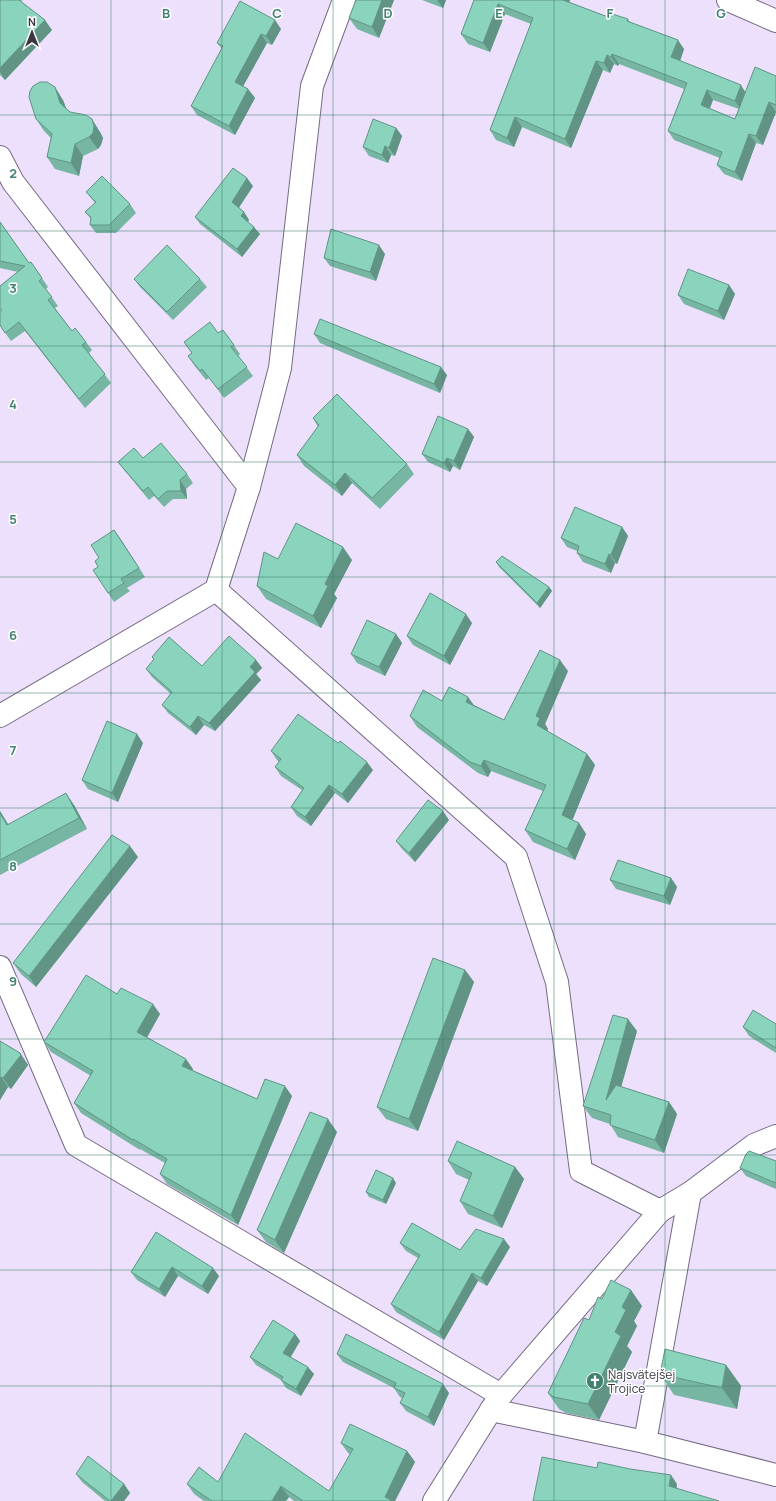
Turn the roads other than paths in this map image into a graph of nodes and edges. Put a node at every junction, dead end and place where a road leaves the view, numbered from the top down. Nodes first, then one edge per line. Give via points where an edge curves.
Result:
1 (344, 0) edge
2 (728, 0) edge
3 (776, 21) edge
4 (0, 157) edge
5 (249, 487) junction
6 (216, 590) junction
7 (0, 716) edge
8 (0, 967) edge
9 (776, 1136) edge
10 (690, 1192) junction
11 (660, 1211) junction
12 (496, 1403) junction
13 (645, 1442) junction
14 (776, 1475) edge
15 (434, 1501) edge

1 - 5 street via 312,86 280,368
2 - 3 street
4 - 5 street via 13,182
5 - 6 street
6 - 7 street
6 - 11 street via 516,857 557,982 581,1170
8 - 12 street via 76,1145
9 - 10 street via 754,1145
10 - 11 street
10 - 13 street
11 - 12 street
12 - 13 street
12 - 15 street
13 - 14 street

